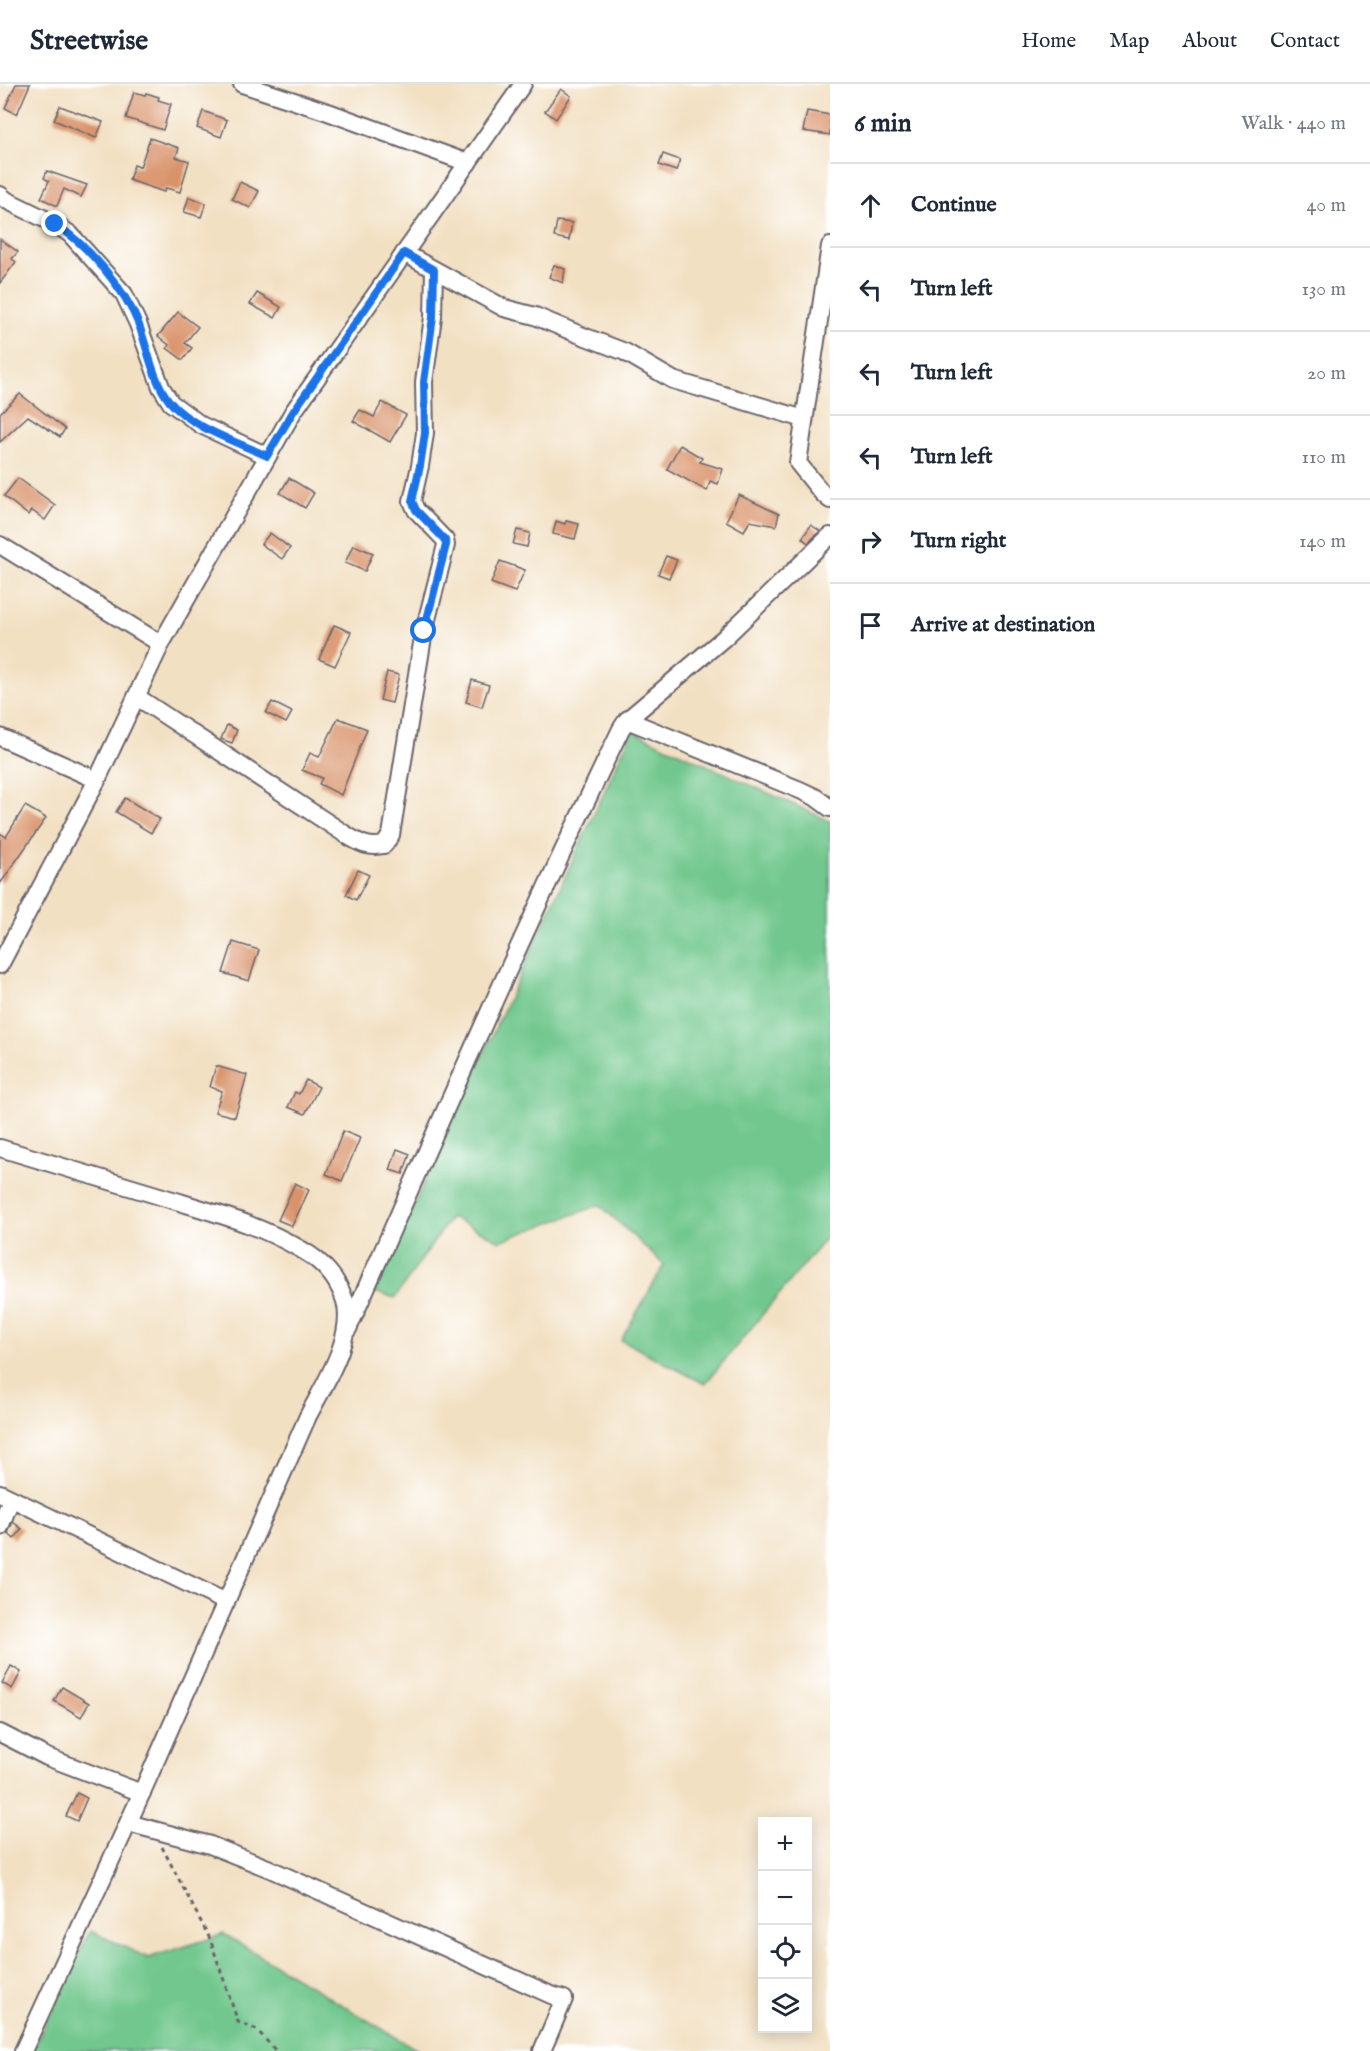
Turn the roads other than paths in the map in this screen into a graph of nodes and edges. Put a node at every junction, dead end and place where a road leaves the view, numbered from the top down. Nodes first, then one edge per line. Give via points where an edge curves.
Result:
1 (242, 84) edge
2 (523, 84) edge
3 (468, 163) junction
4 (0, 195) edge
5 (830, 246) edge
6 (404, 253) junction
7 (434, 270) junction
8 (804, 419) junction
9 (267, 456) junction
10 (830, 500) edge
11 (830, 536) edge
12 (0, 545) edge
13 (161, 644) junction
14 (137, 697) junction
15 (627, 720) junction
16 (0, 737) edge
17 (97, 780) junction
18 (830, 808) edge
19 (0, 965) edge
20 (0, 1148) edge
21 (343, 1341) junction
22 (6, 1496) edge
23 (0, 1527) edge
24 (226, 1602) junction
25 (0, 1733) edge
26 (141, 1793) junction
27 (128, 1823) junction
28 (23, 2051) edge
29 (542, 2051) edge

1 - 3 street
2 - 3 street
3 - 6 street
4 - 9 street via 70,234 124,294 171,403 201,425
5 - 8 street
6 - 7 street
6 - 9 street via 311,385
7 - 8 street via 504,308 535,316 625,352 673,380
7 - 14 street via 433,317 424,382 425,433 412,501 446,545 424,631 391,835 384,845 366,846
8 - 10 street via 798,463
9 - 13 street
11 - 15 street via 724,638
12 - 13 street
13 - 14 street
14 - 17 street
15 - 18 street via 800,790
15 - 21 street via 576,823
16 - 17 street
17 - 19 street
20 - 21 street via 219,1214 303,1250 325,1266 339,1285 345,1303
21 - 24 street
22 - 23 street
22 - 24 street
24 - 26 street
25 - 26 street via 47,1757
26 - 27 street
27 - 28 street
27 - 29 street via 210,1845 270,1869 564,2000

